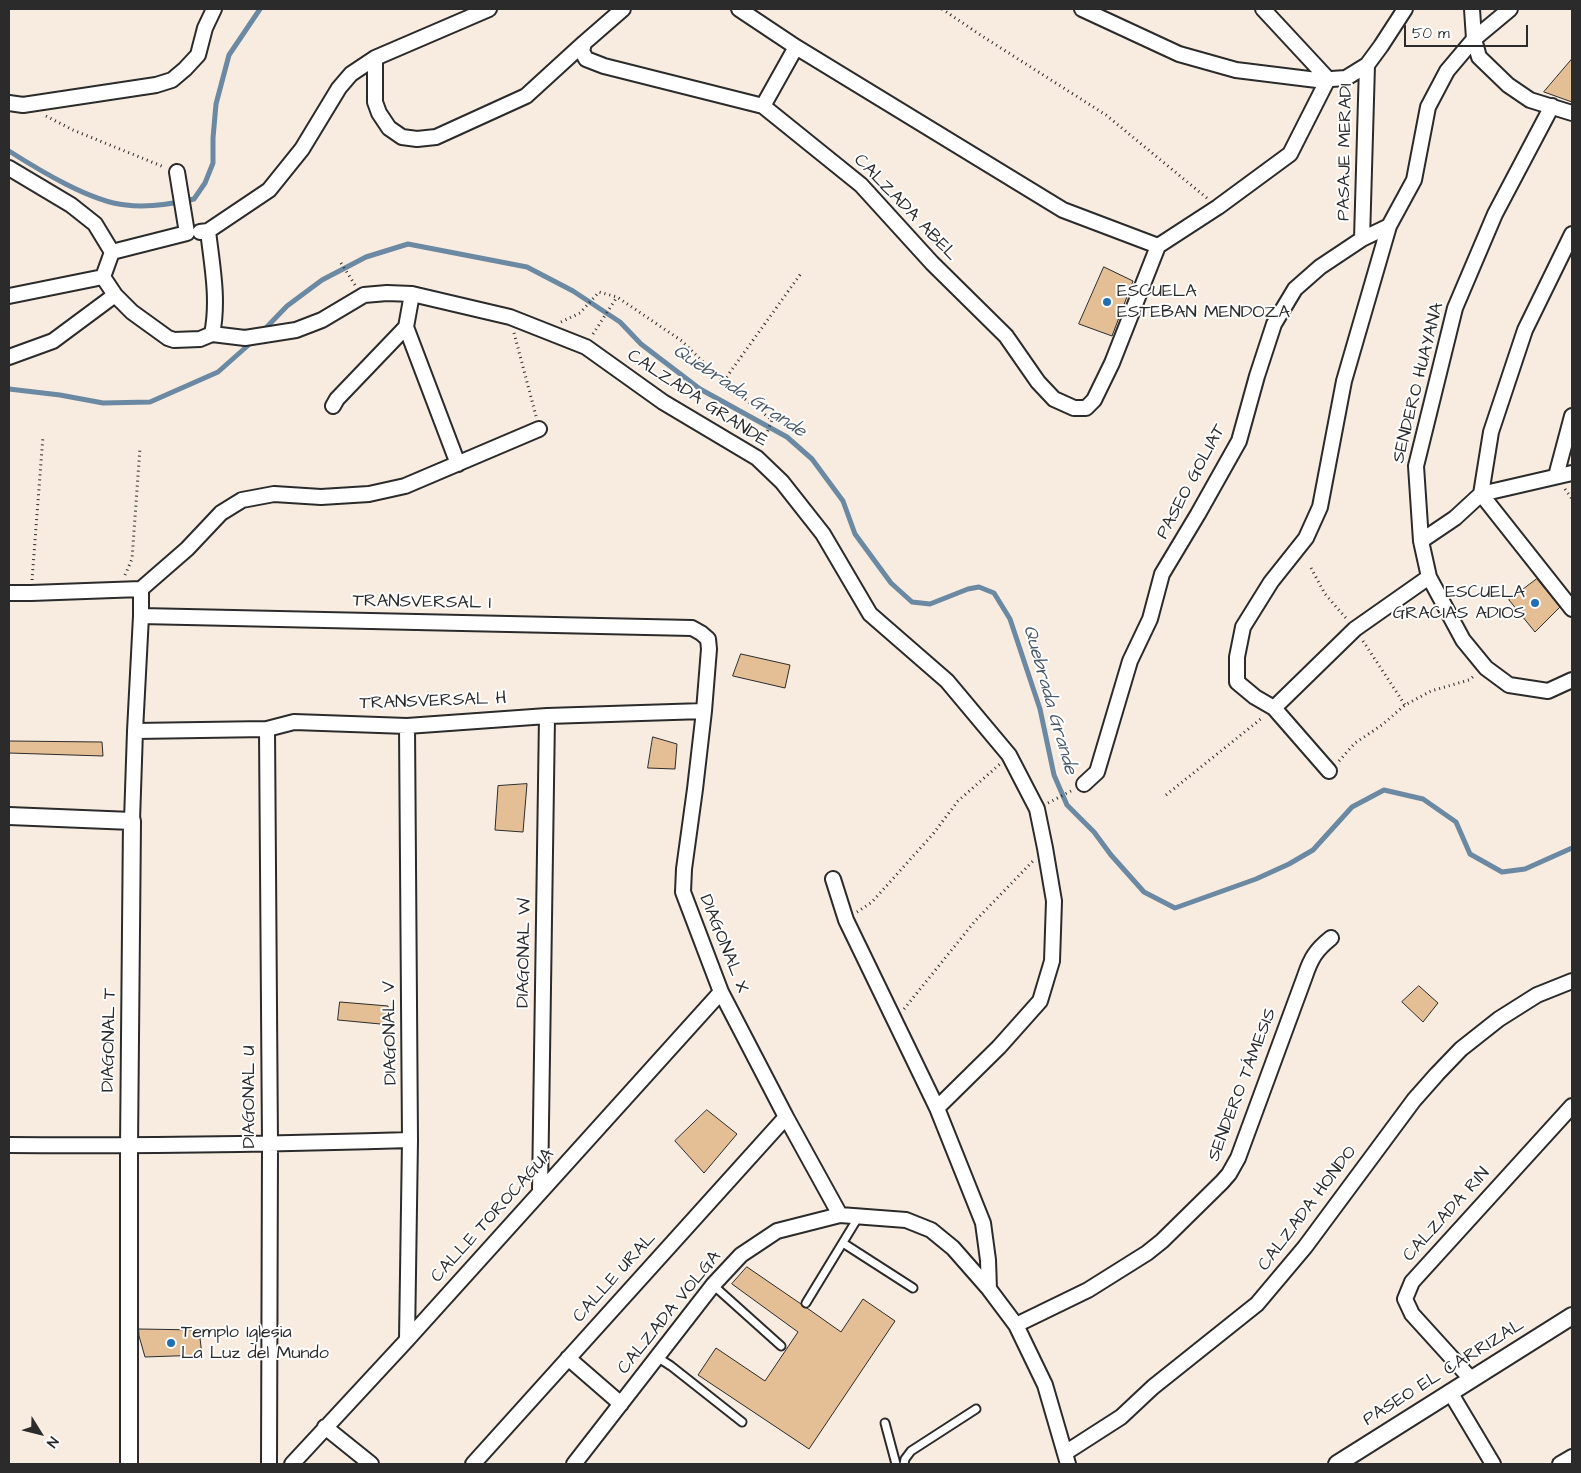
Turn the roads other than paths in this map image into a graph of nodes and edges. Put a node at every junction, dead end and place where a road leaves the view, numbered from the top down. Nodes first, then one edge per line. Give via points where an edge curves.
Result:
1 (214, 9) edge
2 (489, 9) edge
3 (623, 9) edge
4 (739, 9) edge
5 (1082, 9) edge
6 (1262, 9) edge
7 (1405, 9) edge
8 (1472, 9) edge
9 (1510, 9) edge
10 (1474, 38) junction
11 (584, 42) junction
12 (796, 47) junction
13 (375, 58) junction
14 (1367, 65) junction
15 (1328, 79) junction
16 (9, 104) edge
17 (763, 106) junction
18 (1552, 106) junction
19 (1572, 113) edge
20 (9, 168) edge
21 (177, 172) road end
22 (1388, 226) junction
23 (208, 231) junction
24 (187, 233) junction
25 (1572, 234) edge
26 (1362, 239) junction
27 (1158, 246) junction
28 (112, 252) junction
29 (103, 277) junction
30 (412, 294) junction
31 (115, 295) junction
32 (9, 296) edge
33 (406, 327) junction
34 (212, 334) junction
35 (9, 358) edge
36 (333, 406) dead end
37 (1572, 416) edge
38 (540, 429) road end
39 (458, 464) junction
40 (1572, 473) edge
41 (1556, 476) junction
42 (1481, 494) junction
43 (1421, 541) junction
44 (1429, 577) junction
45 (141, 589) junction
46 (9, 593) edge
47 (1572, 606) edge
48 (141, 616) junction
49 (701, 633) joint
50 (1572, 680) edge
51 (1274, 708) junction
52 (704, 711) junction
53 (548, 716) junction
54 (407, 726) junction
55 (267, 729) junction
56 (135, 731) junction
57 (1329, 771) road end
58 (1084, 784) road end
59 (9, 816) edge
60 (132, 821) junction
61 (833, 880) dead end
62 (1331, 938) dead end
63 (1572, 982) edge
64 (721, 992) junction
65 (1572, 1106) edge
66 (937, 1108) junction
67 (786, 1117) junction
68 (410, 1140) junction
69 (270, 1144) junction
70 (9, 1145) edge
71 (129, 1146) junction
72 (540, 1191) junction
73 (840, 1215) junction
74 (860, 1216) junction
75 (843, 1243) junction
76 (713, 1285) junction
77 (913, 1288) dead end
78 (989, 1289) junction
79 (806, 1303) dead end
80 (1572, 1316) edge
81 (1016, 1325) junction
82 (407, 1340) junction
83 (780, 1346) dead end
84 (657, 1357) junction
85 (568, 1358) junction
86 (1471, 1379) junction
87 (1450, 1392) junction
88 (621, 1404) junction
89 (976, 1409) dead end
90 (742, 1422) dead end
91 (886, 1423) dead end
92 (326, 1427) junction
93 (1572, 1457) edge
94 (1066, 1458) edge
95 (129, 1464) edge
96 (269, 1464) edge
97 (292, 1464) edge
98 (371, 1464) edge
99 (473, 1464) edge
100 (574, 1464) edge
101 (896, 1464) edge
102 (904, 1464) edge
103 (1337, 1464) edge
104 (1493, 1464) edge
105 (1560, 1464) edge

1 - 16 street via 204,28 198,55 172,80 156,85
2 - 13 street
3 - 11 street
4 - 12 street
5 - 15 street via 1179,54 1236,70
6 - 15 street
7 - 14 street
8 - 10 street
9 - 10 street
10 - 18 street via 1479,57 1508,85 1530,100
10 - 22 street via 1447,71 1428,107 1414,180
11 - 13 street via 526,96 436,137 417,139 402,137 389,128 379,112 375,102
11 - 17 street, CALZADA ABEL via 582,52 586,59 604,66
12 - 17 street
12 - 27 street via 1063,210
13 - 23 street via 351,74 339,88 302,149 269,190
14 - 15 street via 1346,78
14 - 26 street, PASAJE MERADI
15 - 27 street via 1290,154
17 - 27 street, CALZADA ABEL via 862,185 932,263 1006,336 1054,399 1074,408 1086,408 1094,400
18 - 19 street
18 - 43 street, SENDERO HUAYANA via 1495,214 1455,308 1416,466
20 - 28 street via 71,205 95,224
21 - 24 street
22 - 26 street, PASEO GOLIAT
22 - 51 street via 1344,382 1320,507 1306,538 1271,582 1243,628 1237,657 1237,682
23 - 24 street
23 - 34 street via 215,293
24 - 28 street
25 - 42 street via 1526,330 1491,432
26 - 58 street, PASEO GOLIAT via 1320,267 1295,289 1274,324 1239,441 1162,574 1150,619 1130,661 1097,772
28 - 29 street
29 - 31 street, CALZADA GRANDE
29 - 32 street
30 - 33 street
30 - 34 street, CALZADA GRANDE via 364,295 322,320 296,330 245,338
30 - 66 street, CALZADA GRANDE via 510,317 586,347 663,402 757,458 782,482 823,534 870,614 947,682 1009,755 1036,809 1045,848 1054,901 1052,961 1040,1002 999,1048
31 - 34 street, CALZADA GRANDE via 168,338 200,339
31 - 35 street via 53,341
33 - 36 street
33 - 39 street
37 - 41 street
38 - 39 street
39 - 45 street via 405,486 369,494 274,494 242,500 222,513
40 - 41 street
41 - 42 street
42 - 43 street via 1455,518
42 - 47 street
43 - 44 street, SENDERO HUAYANA
44 - 50 street, SENDERO HUAYANA via 1463,640 1486,668 1509,686 1548,691
44 - 51 street via 1356,629
45 - 46 street
45 - 48 street, DIAGONAL T
48 - 49 street, TRANSVERSAL I via 692,628
48 - 56 street, DIAGONAL T
49 - 52 street, DIAGONAL X via 708,639 709,649
51 - 57 street
52 - 53 street, TRANSVERSAL H
52 - 64 street, DIAGONAL X via 682,892
53 - 54 street, TRANSVERSAL H
53 - 72 street, DIAGONAL W
54 - 55 street, TRANSVERSAL H via 294,722
54 - 68 street, DIAGONAL V
55 - 56 street, TRANSVERSAL H
55 - 69 street, DIAGONAL U
56 - 60 street, DIAGONAL T
59 - 60 street
60 - 71 street, DIAGONAL T
61 - 66 street via 846,920
62 - 81 street, SENDERO TÁMESIS via 1307,967 1230,1174 1147,1252 1088,1290
63 - 94 street, CALZADA HONDO via 1537,996 1499,1019 1461,1049 1414,1100 1305,1247 1257,1304
64 - 67 street, DIAGONAL X
64 - 72 street, CALLE TOROCAGUA
65 - 86 street, CALZADA RIN via 1412,1282 1405,1299 1412,1314
66 - 78 street via 984,1223
67 - 73 street, DIAGONAL X
67 - 85 street, CALLE URAL
68 - 69 street
68 - 82 street, DIAGONAL V
69 - 71 street
69 - 96 street, DIAGONAL U
70 - 71 street
71 - 95 street, DIAGONAL T
72 - 82 street, CALLE TOROCAGUA
73 - 74 street, CALZADA VOLGA
73 - 76 street, CALZADA VOLGA via 777,1231 741,1254
74 - 75 lane
74 - 78 street, CALZADA VOLGA via 906,1220 931,1230 953,1248
75 - 77 lane
75 - 79 lane
76 - 83 lane
76 - 84 street, CALZADA VOLGA
78 - 81 street, CALZADA VOLGA
80 - 86 street, PASEO EL CARRIZAL
81 - 94 street, CALZADA VOLGA via 1045,1385
82 - 92 street, CALLE TOROCAGUA
84 - 88 street, CALZADA VOLGA
84 - 90 lane
85 - 88 street
85 - 99 street, CALLE URAL
86 - 87 street, PASEO EL CARRIZAL
87 - 103 street, PASEO EL CARRIZAL
87 - 104 street
88 - 100 street, CALZADA VOLGA
89 - 102 lane via 911,1451
91 - 101 lane
92 - 97 street, CALLE TOROCAGUA
92 - 98 street
93 - 105 street

